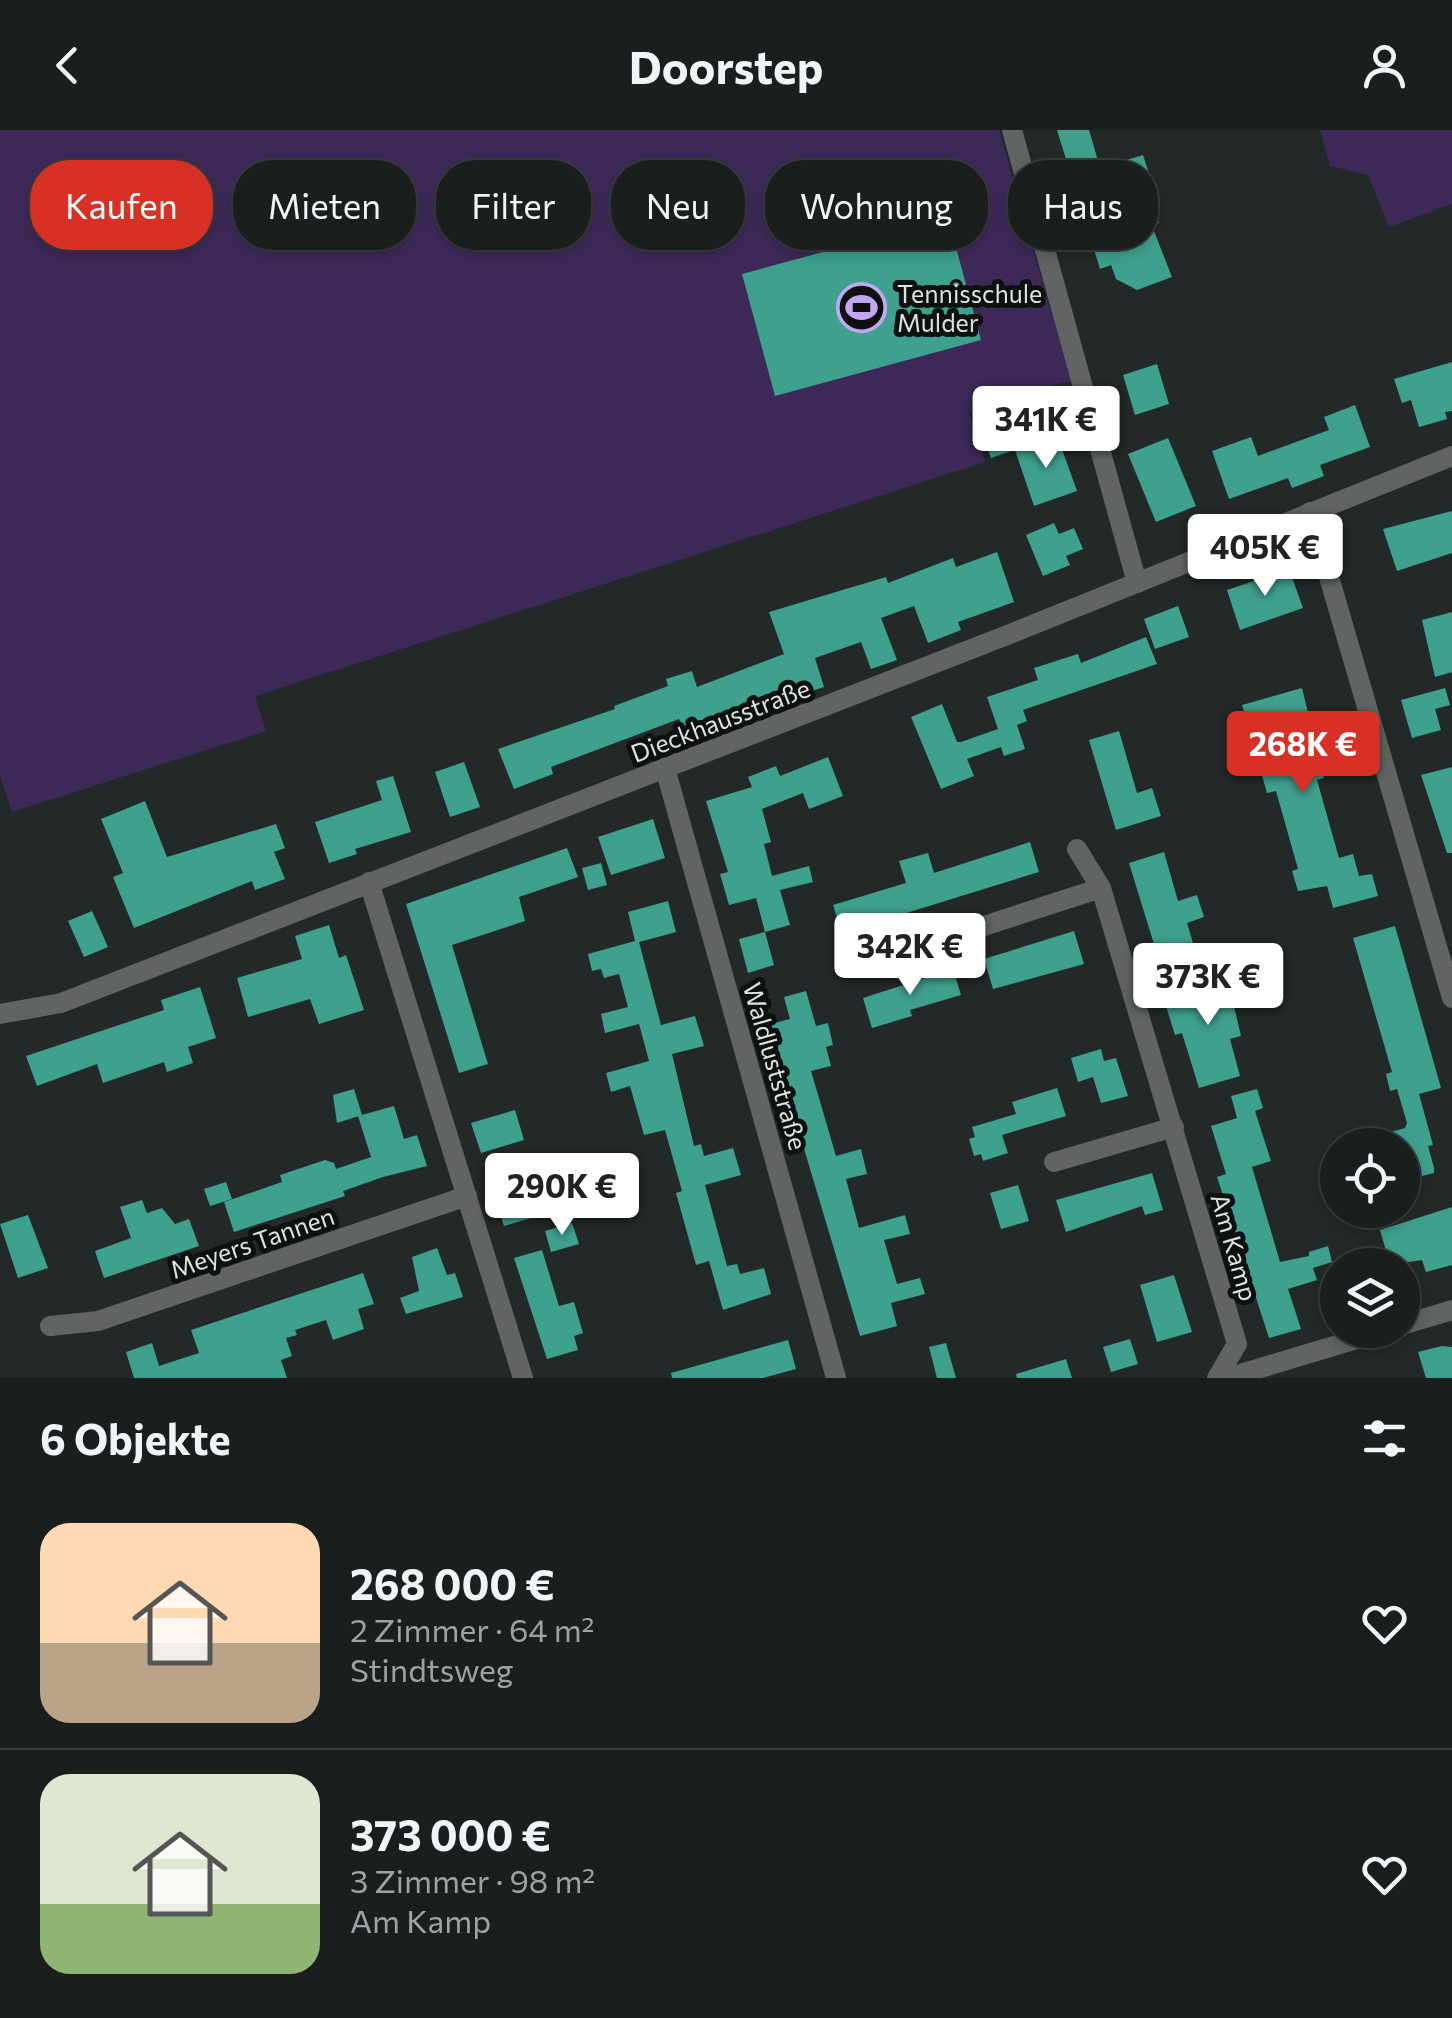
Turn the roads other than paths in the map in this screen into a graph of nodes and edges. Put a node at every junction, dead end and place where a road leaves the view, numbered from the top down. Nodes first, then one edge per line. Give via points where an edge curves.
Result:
1 (1012, 130) edge
2 (1452, 456) edge
3 (1310, 512) junction
4 (1137, 582) junction
5 (666, 768) junction
6 (1077, 849) dead end
7 (369, 882) junction
8 (1101, 888) junction
9 (879, 960) dead end
10 (1452, 998) edge
11 (0, 1014) edge
12 (1174, 1127) junction
13 (1054, 1162) dead end
14 (468, 1196) junction
15 (1452, 1310) edge
16 (1420, 1320) edge
17 (50, 1326) dead end
18 (1327, 1348) edge
19 (523, 1378) edge
20 (836, 1378) edge
21 (1217, 1378) edge
22 (1226, 1378) edge

1 - 4 street
2 - 3 street, Dieckhausstraße
3 - 4 street, Dieckhausstraße
3 - 10 street
4 - 5 street, Dieckhausstraße
5 - 7 street, Dieckhausstraße
5 - 20 street, Waldluststraße
6 - 8 street, Am Kamp
7 - 11 street, Dieckhausstraße via 61,1003
7 - 14 street
8 - 9 street
8 - 12 street, Am Kamp
12 - 13 street
12 - 21 street, Am Kamp via 1237,1344
14 - 17 street, Meyers Tannen via 98,1321
14 - 19 street
15 - 16 street
18 - 22 street

